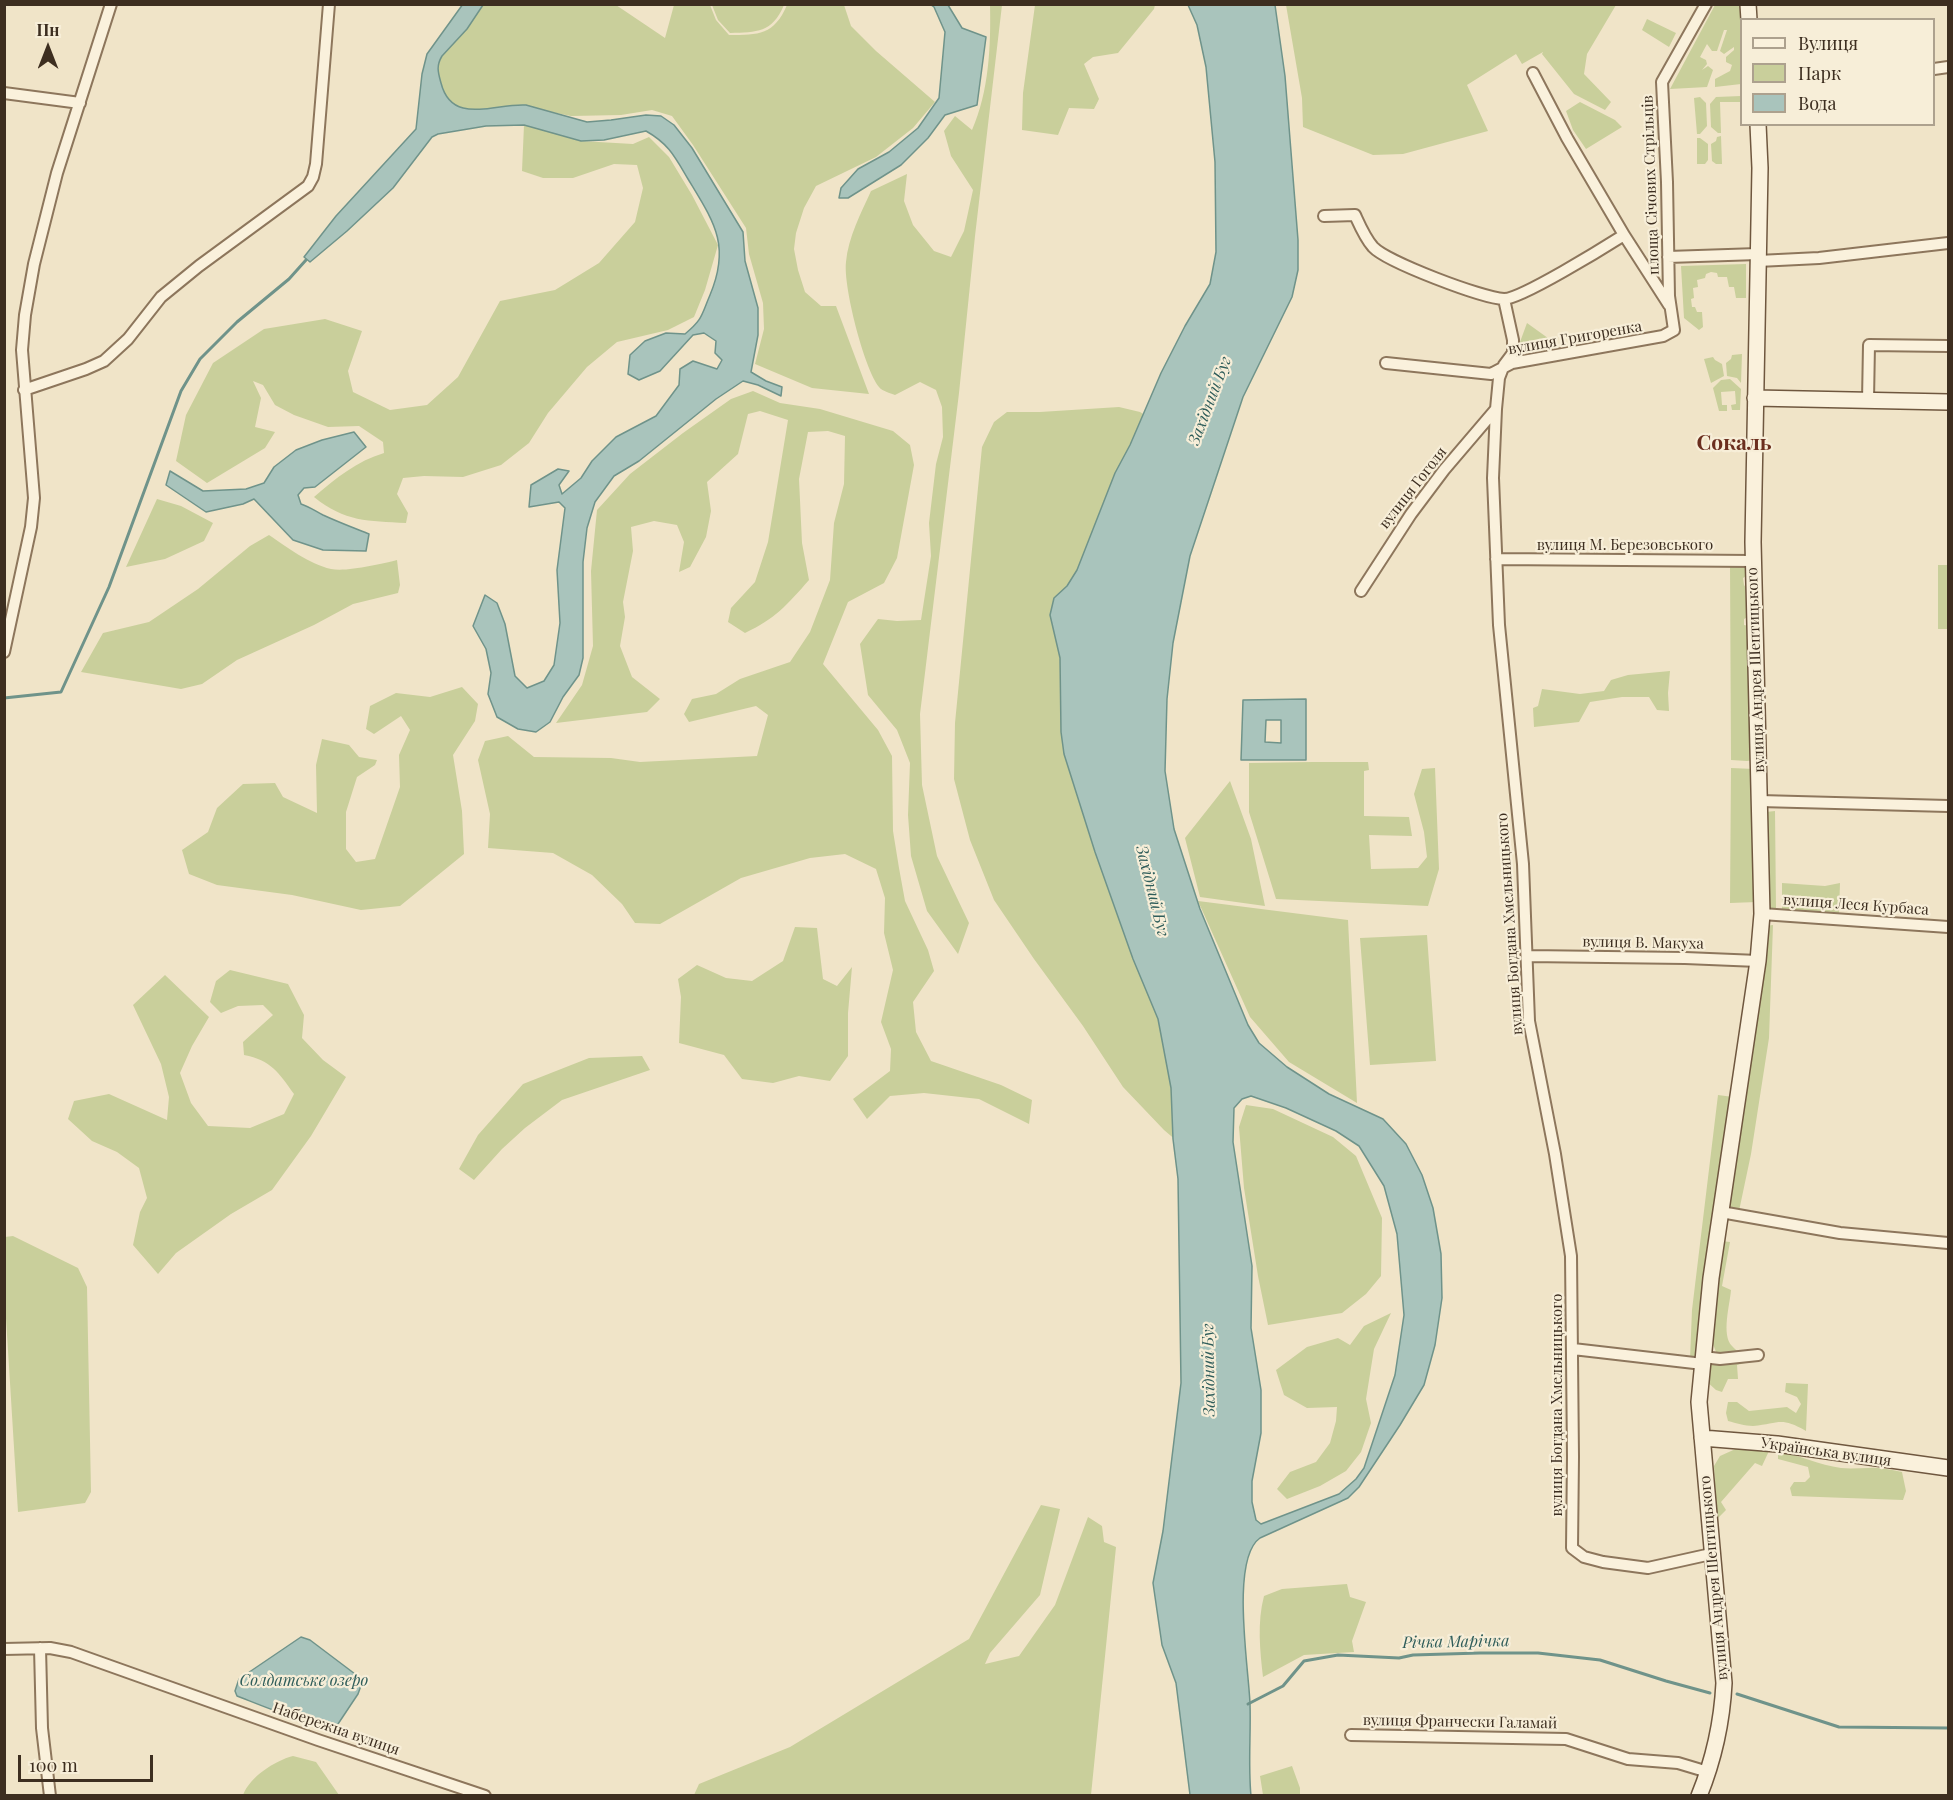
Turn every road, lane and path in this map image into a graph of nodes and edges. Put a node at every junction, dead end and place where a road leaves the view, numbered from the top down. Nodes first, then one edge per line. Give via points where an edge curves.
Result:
1 (111, 4) edge
2 (329, 4) edge
3 (1707, 4) edge
4 (1533, 73) dead end
5 (4, 93) edge
6 (80, 103) junction
7 (1758, 126) edge
8 (1324, 216) dead end
9 (1624, 235) junction
10 (1948, 243) edge
11 (1668, 257) junction
12 (1758, 257) junction
13 (1504, 299) junction
14 (1669, 305) junction
15 (1663, 336) joint
16 (1948, 346) edge
17 (1386, 363) dead end
18 (1504, 365) junction
19 (24, 390) junction
20 (1755, 398) junction
21 (1868, 400) junction
22 (1948, 402) edge
23 (1496, 409) junction
24 (1496, 559) junction
25 (1753, 561) junction
26 (1361, 591) dead end
27 (4, 652) edge
28 (1760, 801) junction
29 (1948, 806) edge
30 (1762, 914) junction
31 (1948, 927) edge
32 (1528, 956) junction
33 (1758, 961) junction
34 (1720, 1212) junction
35 (1948, 1243) edge
36 (1573, 1349) junction
37 (1758, 1355) dead end
38 (1703, 1360) junction
39 (1702, 1438) junction
40 (1948, 1468) edge
41 (1711, 1554) junction
42 (40, 1648) junction
43 (4, 1649) edge
44 (1351, 1735) dead end
45 (1708, 1772) junction
46 (50, 1796) edge
47 (485, 1796) edge
48 (1699, 1796) edge

1 - 6 street
2 - 19 street via 316,164 308,186 161,297 128,339 104,361
3 - 11 street, площа Січових Стрільців via 1662,82
4 - 9 street, площа Січових Стрільців
5 - 6 street
6 - 19 street via 34,264 22,350
7 - 12 street, вулиця Андрея Шептицького
8 - 13 street via 1354,215 1373,248 1393,261
9 - 13 street
9 - 14 street, площа Січових Стрільців
10 - 12 street via 1819,258
11 - 12 street
11 - 14 street, площа Січових Стрільців
12 - 20 street, вулиця Андрея Шептицького
13 - 18 street, вулиця Богдана Хмельницького via 1513,354
14 - 15 street, площа Січових Стрільців via 1674,330
15 - 18 street, вулиця Григоренка
16 - 21 street via 1869,345
17 - 18 street, вулиця Григоренка via 1491,374
18 - 23 street, вулиця Богдана Хмельницького
19 - 27 street via 34,498
20 - 21 street
20 - 25 street, вулиця Андрея Шептицького
21 - 22 street
23 - 24 street, вулиця Богдана Хмельницького
23 - 26 street, вулиця Гоголя via 1411,514
24 - 25 street, вулиця М. Березовського
24 - 32 street, вулиця Богдана Хмельницького
25 - 28 street, вулиця Андрея Шептицького
28 - 29 street
28 - 30 street, вулиця Андрея Шептицького
30 - 31 street, вулиця Леся Курбаса
30 - 33 street, вулиця Андрея Шептицького
32 - 33 street, вулиця В. Макуха
32 - 36 street, вулиця Богдана Хмельницького via 1529,1021 1571,1256
33 - 34 street, вулиця Андрея Шептицького
34 - 35 street via 1840,1233
34 - 38 street, вулиця Андрея Шептицького
36 - 38 street
36 - 41 street, вулиця Богдана Хмельницького via 1572,1548 1584,1557 1603,1562 1648,1568
37 - 38 street
38 - 39 street, вулиця Андрея Шептицького via 1699,1402
39 - 40 street, Українська вулиця via 1777,1444
39 - 41 street, вулиця Андрея Шептицького
41 - 45 street, вулиця Андрея Шептицького via 1724,1683 1719,1735
42 - 43 street, Набережна вулиця
42 - 46 street via 42,1728
42 - 47 street, Набережна вулиця via 71,1652
44 - 45 street, вулиця Франчески Галамай via 1566,1739 1628,1759 1678,1763
45 - 48 street, вулиця Андрея Шептицького

